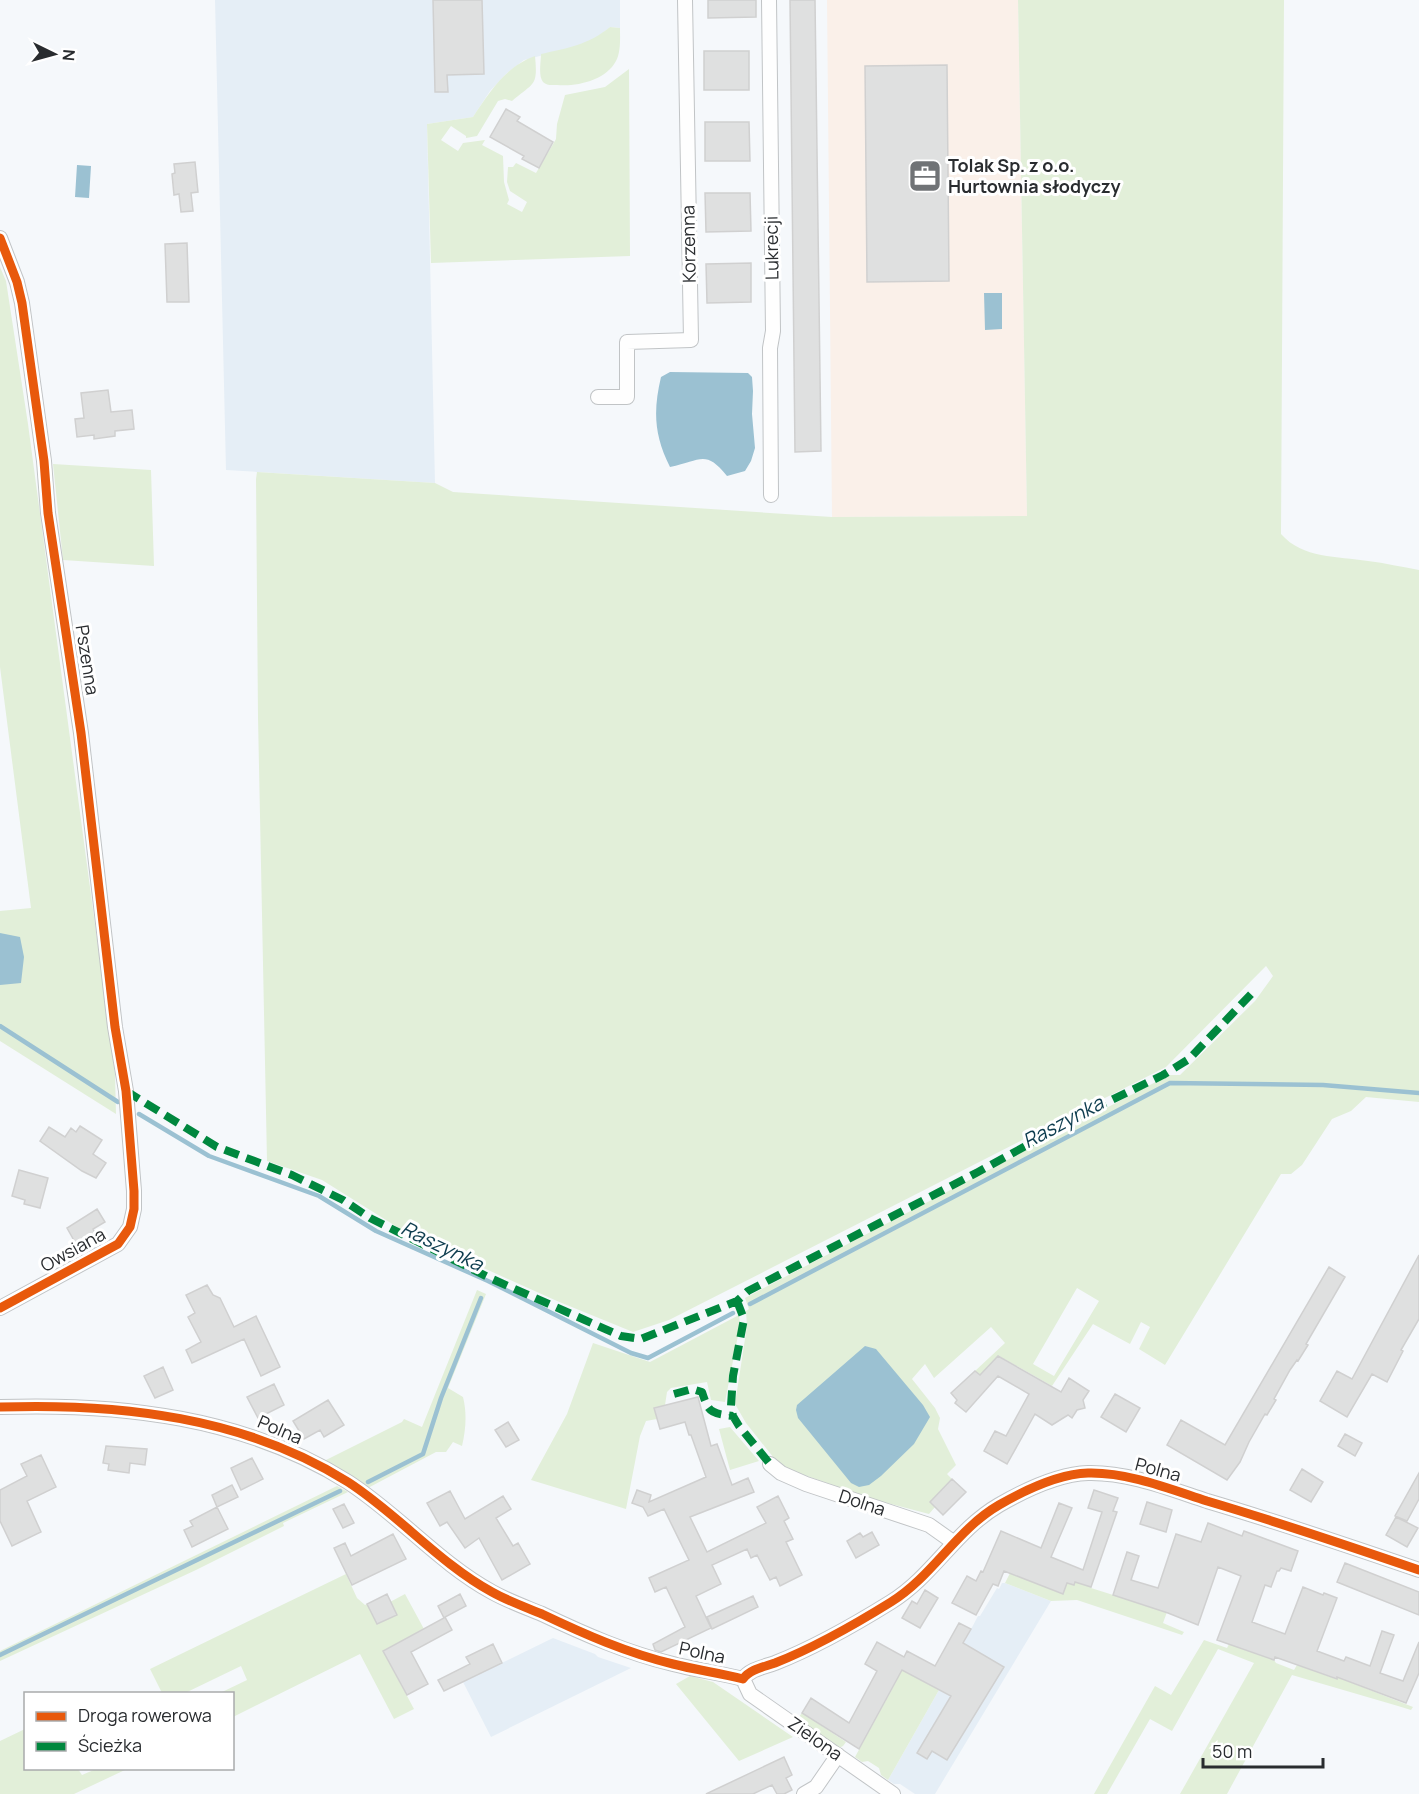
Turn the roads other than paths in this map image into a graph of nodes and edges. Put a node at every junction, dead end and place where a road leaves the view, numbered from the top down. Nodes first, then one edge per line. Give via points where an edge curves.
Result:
1 (685, 0) edge
2 (769, 0) edge
3 (0, 238) edge
4 (598, 397) dead end
5 (771, 495) dead end
6 (126, 1091) joint
7 (0, 1308) edge
8 (0, 1407) edge
9 (770, 1464) dead end
10 (953, 1542) junction
11 (1419, 1570) edge
12 (743, 1679) junction
13 (838, 1755) junction
14 (804, 1794) edge
15 (893, 1794) edge

1 - 4 street, Korzenna via 691,340 627,342 627,397
2 - 5 street, Lukrecji
3 - 6 street, Pszenna via 22,303
6 - 7 street, Owsiana via 134,1191 127,1233 113,1247
8 - 12 street, Polna via 157,1414 244,1433 292,1452 349,1483 459,1571 510,1601 635,1653
9 - 10 street, Dolna via 806,1484 929,1525
10 - 11 street, Polna via 999,1505 1036,1486 1074,1475 1101,1473 1239,1510
10 - 12 street, Polna via 907,1592 848,1629
12 - 13 street, Zielona via 750,1694
13 - 14 street via 819,1784
13 - 15 street, Zielona

